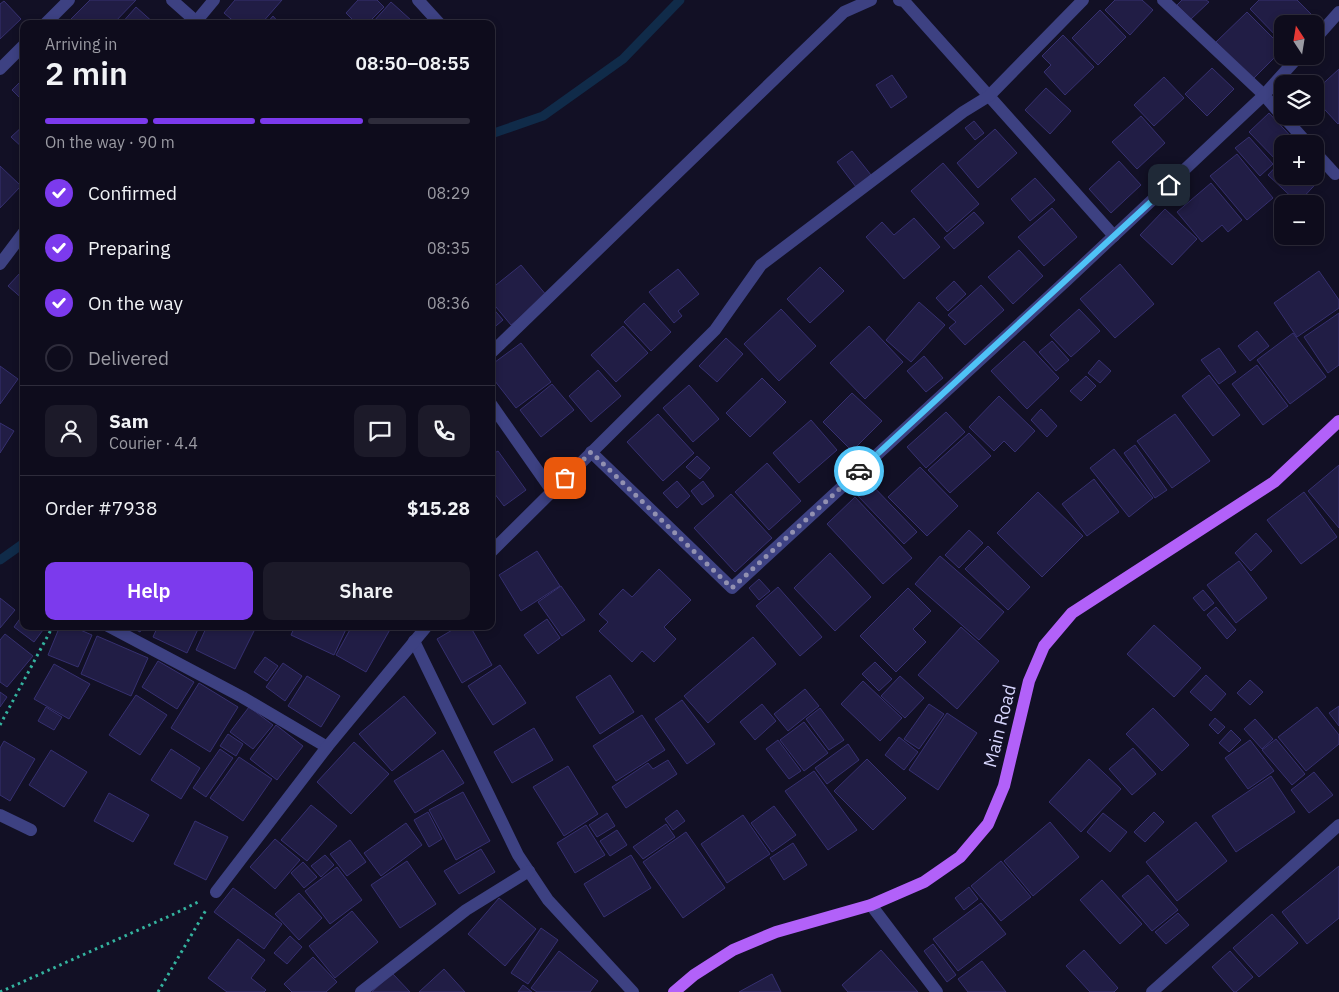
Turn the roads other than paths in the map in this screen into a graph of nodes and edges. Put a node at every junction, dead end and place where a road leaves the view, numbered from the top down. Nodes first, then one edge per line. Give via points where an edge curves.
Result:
1 (69, 0) edge
2 (172, 0) edge
3 (214, 0) edge
4 (418, 0) edge
5 (872, 0) edge
6 (898, 0) edge
7 (1083, 0) edge
8 (1163, 0) edge
9 (1339, 12) edge
10 (49, 20) edge
11 (193, 20) edge
12 (198, 20) edge
13 (436, 20) edge
14 (1324, 29) edge
15 (20, 49) edge
16 (1291, 65) edge
17 (0, 69) edge
18 (989, 96) junction
19 (1264, 96) junction
20 (1274, 107) edge
21 (1291, 125) edge
22 (1300, 135) edge
23 (1324, 162) edge
24 (1335, 174) dead end
25 (1114, 236) junction
26 (20, 237) edge
27 (0, 264) edge
28 (495, 349) edge
29 (495, 410) edge
30 (1339, 421) edge
31 (591, 452) junction
32 (552, 491) junction
33 (495, 548) edge
34 (116, 630) edge
35 (424, 630) edge
36 (414, 641) junction
37 (327, 747) junction
38 (0, 815) edge
39 (31, 830) dead end
40 (1337, 831) edge
41 (529, 871) junction
42 (216, 892) road end
43 (871, 905) junction
44 (361, 992) edge
45 (633, 992) edge
46 (674, 992) edge
47 (937, 992) edge
48 (1152, 992) edge

1 - 10 street
2 - 11 street
3 - 12 street
4 - 13 street
5 - 28 street via 844,12
6 - 18 street via 904,1
7 - 18 street
8 - 19 street
9 - 14 street
15 - 17 street
16 - 19 street
18 - 25 street
18 - 31 street via 963,112 761,265 715,330
19 - 20 street
19 - 25 street
21 - 22 street
23 - 24 street
25 - 31 street via 732,588
26 - 27 street
29 - 32 street
30 - 43 main road, Main Road via 1274,482 1072,614 1044,646 1029,681 1004,786 988,824 960,857 924,882
31 - 32 street
32 - 33 street
34 - 37 street via 242,697
35 - 36 street
36 - 37 street
36 - 41 street via 518,855
37 - 42 street
38 - 39 street
40 - 48 street
41 - 44 street via 466,910
41 - 45 street via 548,900
43 - 46 main road, Main Road via 776,932 733,950
43 - 47 street

